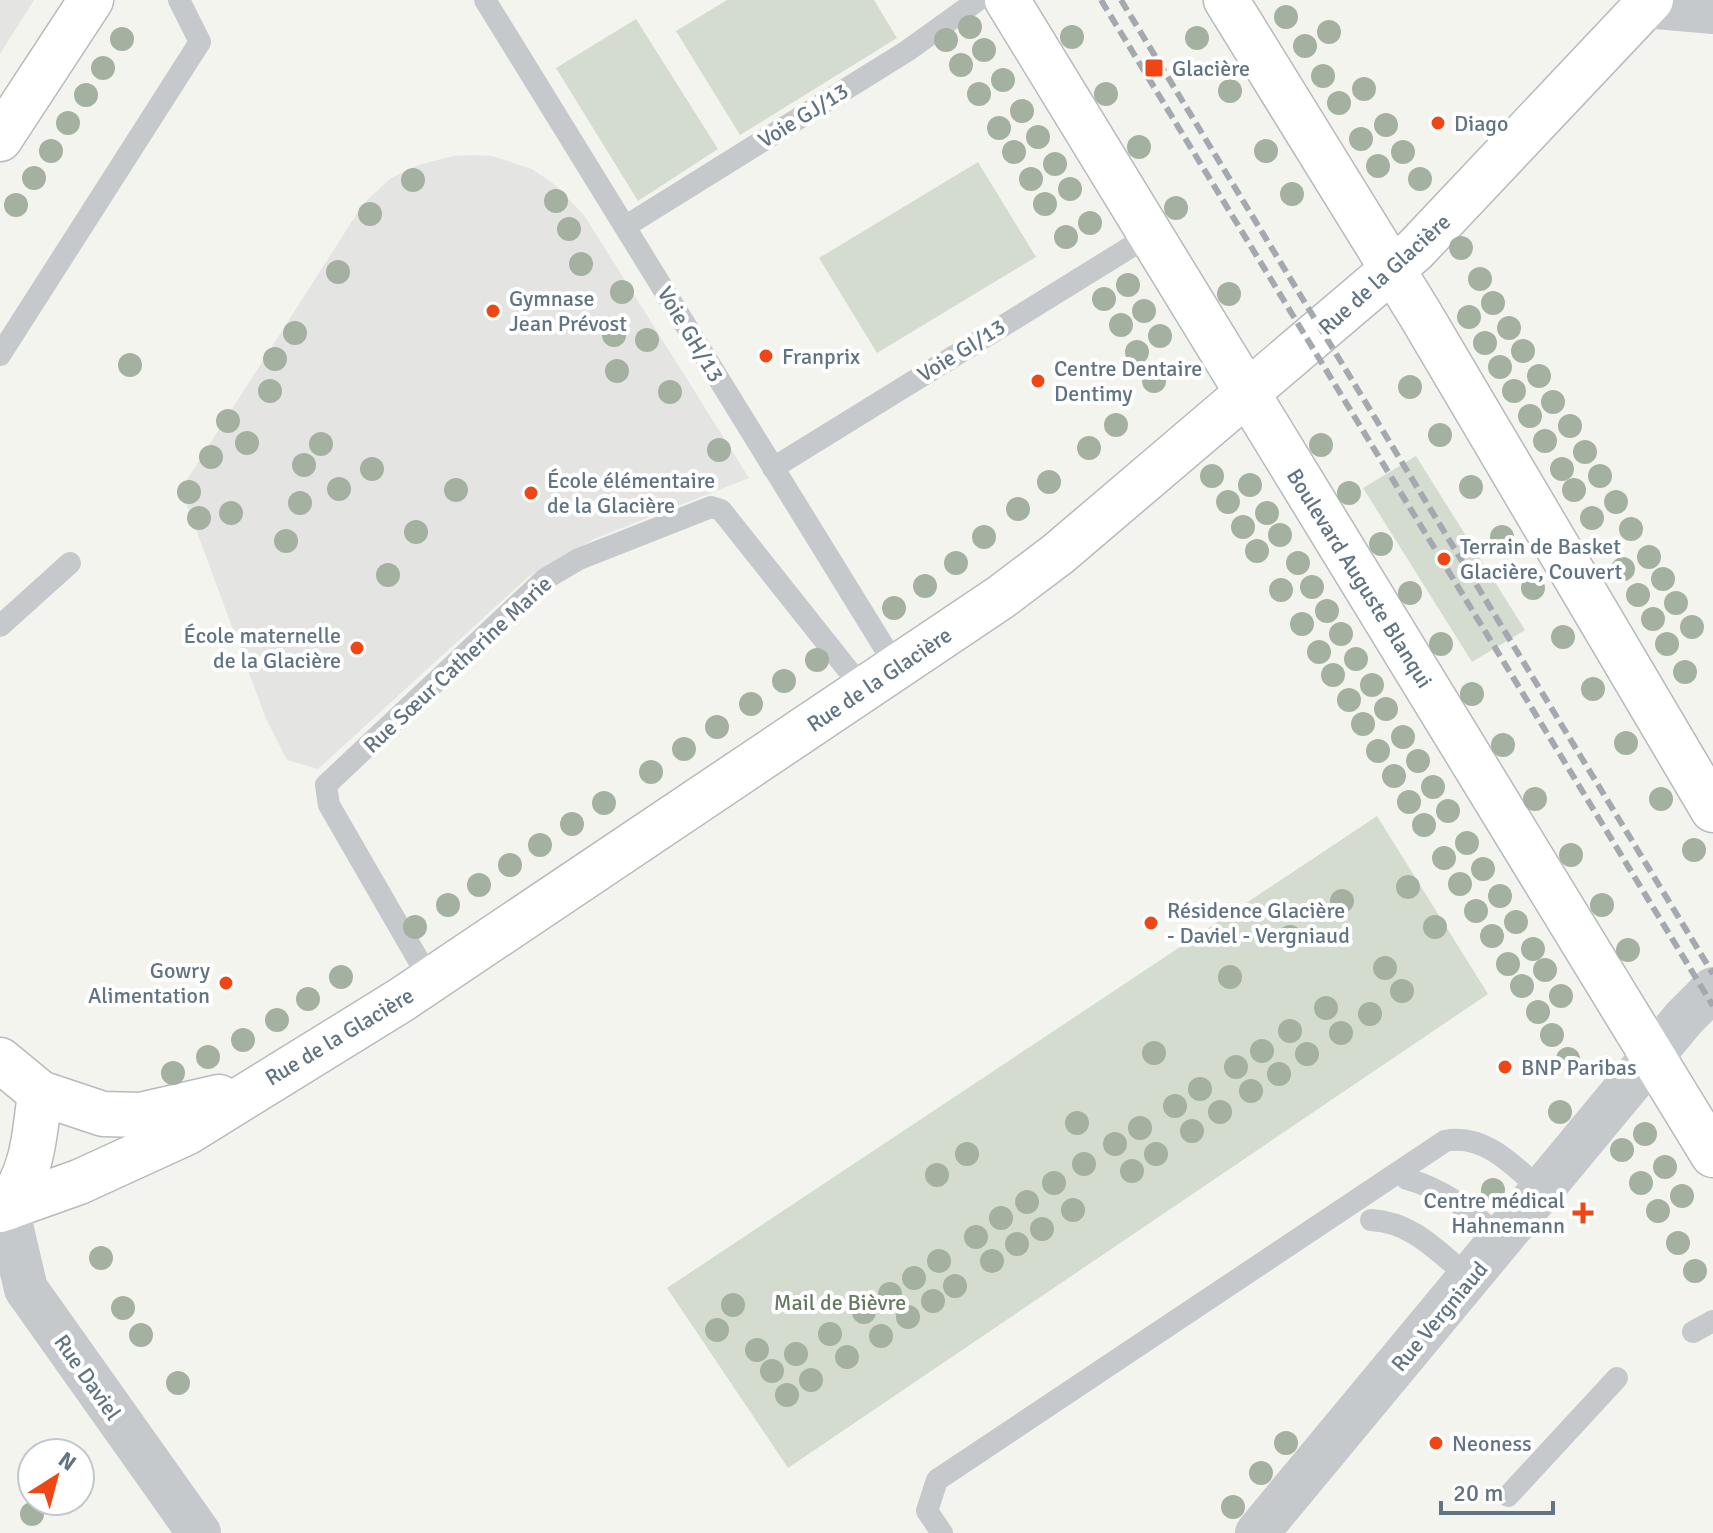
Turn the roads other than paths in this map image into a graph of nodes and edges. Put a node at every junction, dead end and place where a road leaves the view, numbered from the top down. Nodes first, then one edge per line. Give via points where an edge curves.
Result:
1 (91, 0) edge
2 (179, 0) edge
3 (485, 0) edge
4 (978, 0) edge
5 (1007, 0) edge
6 (1226, 0) edge
7 (1648, 3) edge
8 (1713, 12) edge
9 (0, 139) edge
10 (626, 226) junction
11 (1150, 235) junction
12 (1392, 270) junction
13 (0, 355) edge
14 (1247, 392) junction
15 (773, 468) junction
16 (70, 563) dead end
17 (0, 626) edge
18 (881, 679) junction
19 (1713, 810) edge
20 (430, 980) junction
21 (1713, 989) edge
22 (1653, 1056) junction
23 (0, 1060) edge
24 (252, 1089) junction
25 (40, 1093) junction
26 (1713, 1155) edge
27 (1407, 1179) dead end
28 (1542, 1191) junction
29 (4, 1209) edge
30 (1371, 1220) dead end
31 (1502, 1239) junction
32 (1470, 1278) junction
33 (1617, 1378) dead end
34 (1508, 1496) dead end
35 (199, 1533) edge
36 (942, 1533) edge
37 (1257, 1533) edge

1 - 9 street
2 - 13 lane via 200,42
3 - 10 lane, Voie GH/13
4 - 10 lane, Voie GJ/13 via 907,51
5 - 11 street, Boulevard Auguste Blanqui
6 - 12 street
7 - 8 street
7 - 12 street, Rue de la Glacière
10 - 15 lane, Voie GH/13
11 - 14 street, Boulevard Auguste Blanqui
11 - 15 lane, Voie GI/13
12 - 14 street, Rue de la Glacière
12 - 19 street
14 - 18 street, Rue de la Glacière via 1058,554
14 - 22 street, Boulevard Auguste Blanqui
15 - 18 lane, Voie GH/13
16 - 17 lane
18 - 20 street, Rue de la Glacière
18 - 20 lane, Rue Sœur Catherine Marie via 721,510 711,507 579,559 545,579 326,785 329,805
20 - 24 street, Rue de la Glacière
21 - 22 street, Rue Vergniaud
22 - 26 street, Boulevard Auguste Blanqui
22 - 28 street, Rue Vergniaud
23 - 25 street
24 - 25 street via 141,1115 103,1114
24 - 29 street, Rue de la Glacière via 186,1133
25 - 29 street via 32,1157 25,1179
27 - 31 lane via 1455,1199
28 - 31 street, Rue Vergniaud
28 - 36 lane via 1497,1151 1457,1138 1445,1141 937,1480 927,1511
29 - 35 street, Rue Daviel via 26,1289
30 - 32 lane via 1409,1228
31 - 32 street, Rue Vergniaud
32 - 37 street, Rue Vergniaud
33 - 34 lane

